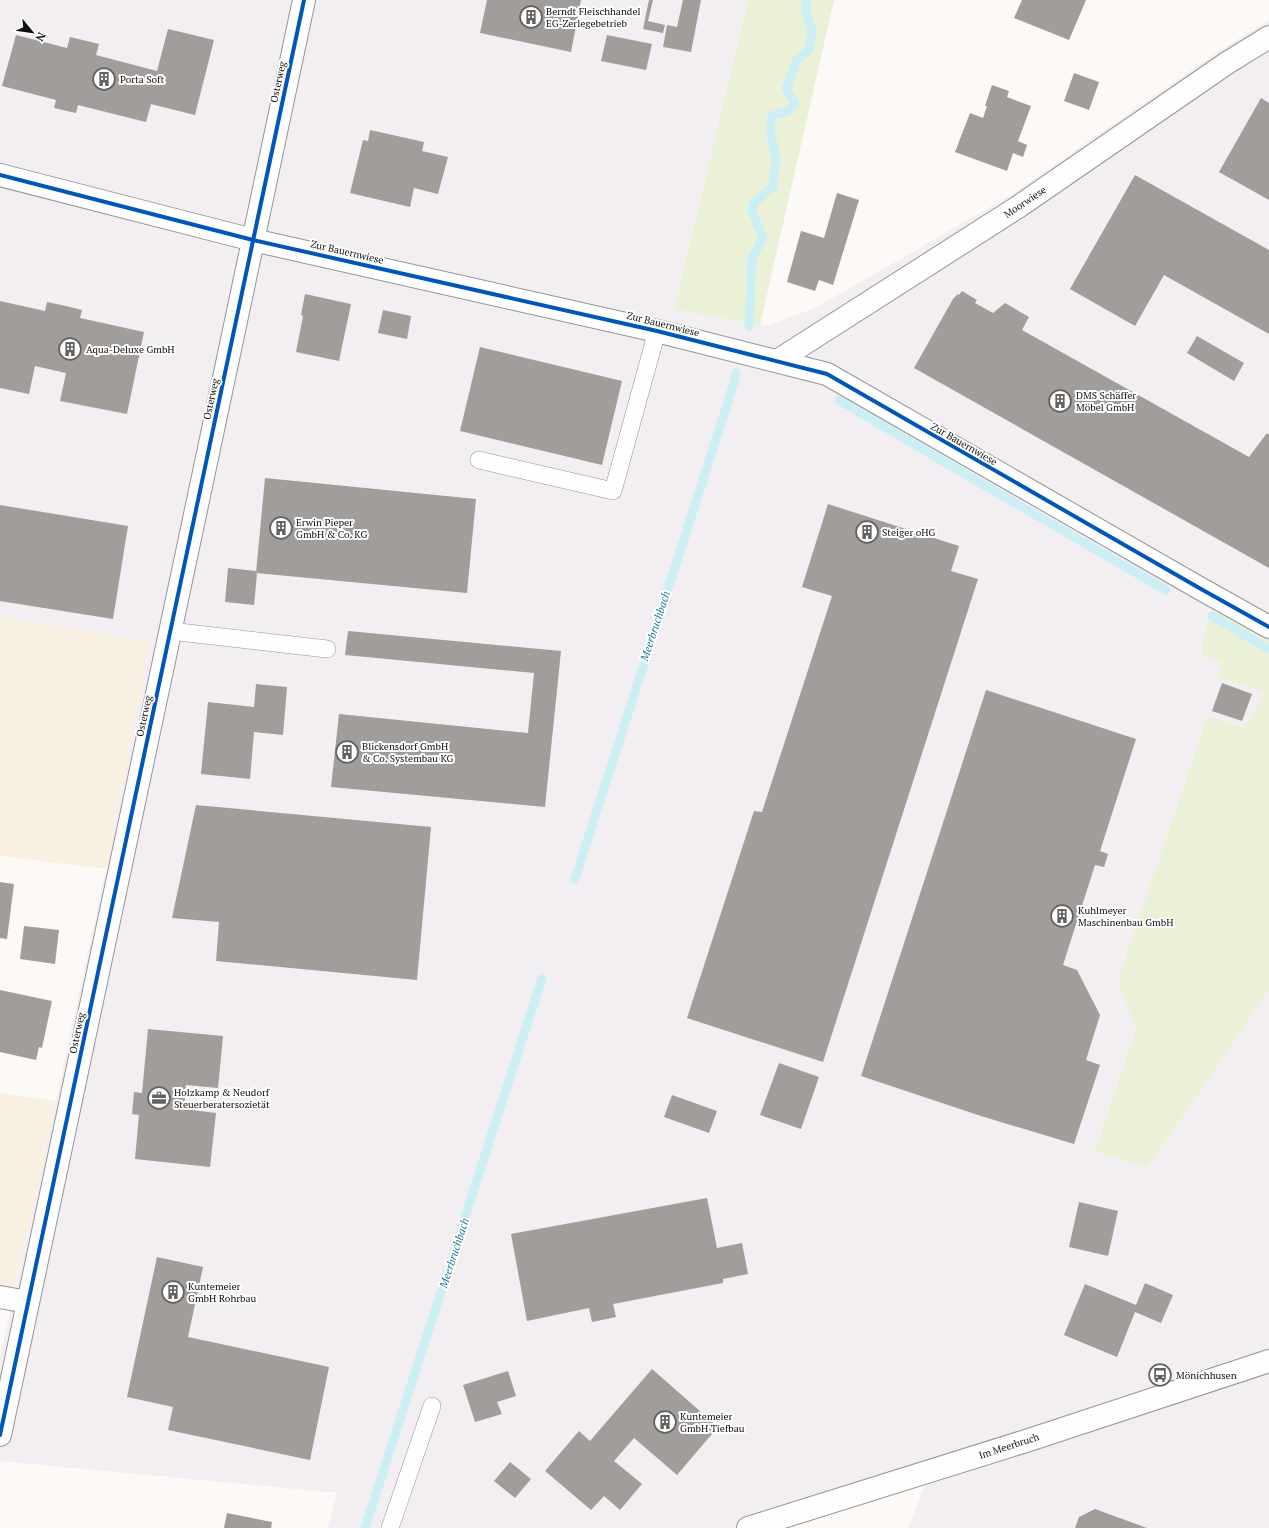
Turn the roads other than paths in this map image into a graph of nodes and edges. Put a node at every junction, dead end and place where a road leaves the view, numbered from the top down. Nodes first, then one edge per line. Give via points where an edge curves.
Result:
1 (304, 0) edge
2 (1269, 36) edge
3 (0, 175) edge
4 (253, 240) junction
5 (657, 330) junction
6 (777, 361) junction
7 (479, 460) dead end
8 (1269, 627) edge
9 (170, 631) junction
10 (327, 649) dead end
11 (0, 1298) edge
12 (28, 1302) junction
13 (1269, 1361) edge
14 (432, 1406) dead end
15 (0, 1435) edge
16 (390, 1528) edge
17 (748, 1528) edge

1 - 4 street, Osterweg
2 - 6 street, Moorwiese via 1227,62 1018,207
3 - 4 street, Zur Bauernwiese
4 - 5 street, Zur Bauernwiese
4 - 9 street, Osterweg
5 - 6 street, Zur Bauernwiese
5 - 7 lane via 613,491
6 - 8 street, Zur Bauernwiese via 827,374
9 - 10 lane
9 - 12 street, Osterweg
11 - 12 street
12 - 15 street, Osterweg
13 - 17 street, Im Meerbruch
14 - 16 lane

